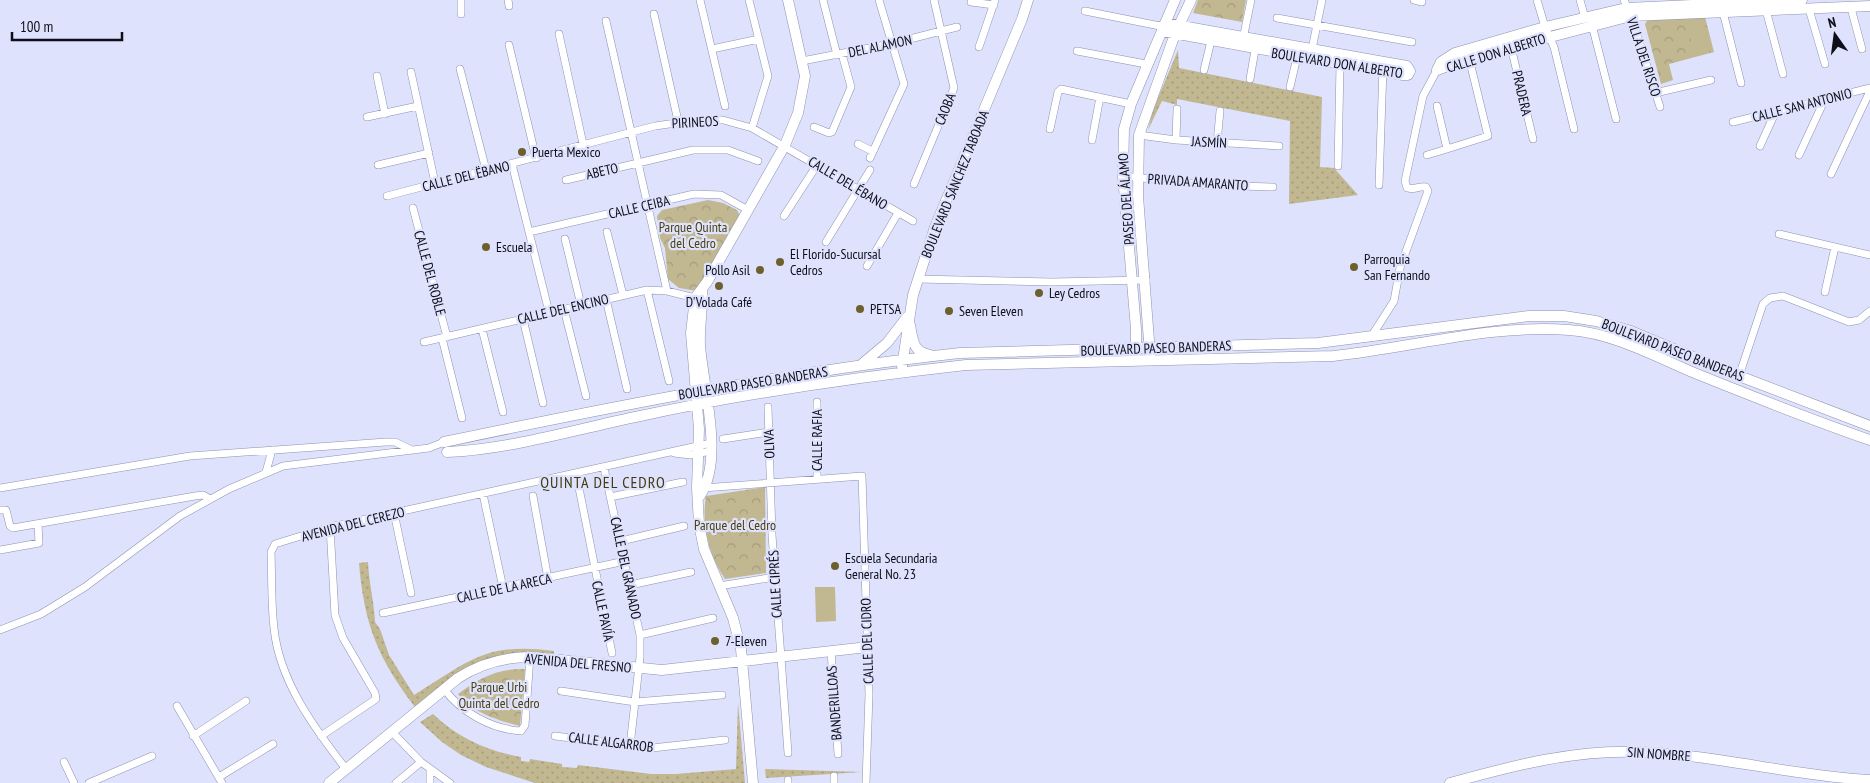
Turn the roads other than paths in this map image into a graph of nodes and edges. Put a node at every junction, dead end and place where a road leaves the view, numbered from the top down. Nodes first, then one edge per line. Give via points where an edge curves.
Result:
1 (461, 0) edge
2 (700, 0) edge
3 (750, 0) edge
4 (788, 0) edge
5 (823, 0) edge
6 (879, 0) edge
7 (934, 0) edge
8 (1028, 0) edge
9 (1176, 0) edge
10 (1191, 0) edge
11 (1251, 0) edge
12 (1322, 0) edge
13 (1414, 0) edge
14 (1537, 0) edge
15 (1580, 0) edge
16 (1802, 0) edge
17 (971, 2) dead end
18 (995, 2) edge
19 (1422, 2) dead end
20 (1668, 3) edge
21 (1787, 4) edge
22 (1870, 6) edge
23 (1627, 8) edge
24 (1851, 8) junction
25 (1809, 9) junction
26 (1766, 10) junction
27 (1085, 11) dead end
28 (1723, 12) junction
29 (461, 14) dead end
30 (654, 14) dead end
31 (1277, 18) dead end
32 (606, 21) dead end
33 (1589, 22) junction
34 (1162, 26) junction
35 (1318, 26) junction
36 (957, 27) dead end
37 (1545, 27) junction
38 (1177, 30) junction
39 (942, 32) junction
40 (560, 34) dead end
41 (1550, 37) junction
42 (759, 39) junction
43 (1211, 40) junction
44 (1242, 42) junction
45 (1412, 42) dead end
46 (510, 44) dead end
47 (890, 44) junction
48 (979, 46) dead end
49 (1511, 47) junction
50 (712, 49) junction
51 (1862, 49) dead end
52 (1255, 50) junction
53 (1077, 51) dead end
54 (840, 54) junction
55 (1311, 54) junction
56 (1297, 57) junction
57 (1469, 58) junction
58 (802, 61) junction
59 (1146, 64) junction
60 (1824, 64) dead end
61 (1340, 65) junction
62 (1383, 67) junction
63 (460, 69) dead end
64 (1204, 70) dead end
65 (1437, 70) junction
66 (411, 72) dead end
67 (1783, 74) dead end
68 (378, 76) dead end
69 (1250, 79) dead end
70 (1711, 80) dead end
71 (1741, 83) dead end
72 (1290, 88) dead end
73 (1870, 89) edge
74 (1655, 93) junction
75 (1100, 97) junction
76 (1824, 101) junction
77 (1131, 104) junction
78 (418, 106) junction
79 (725, 106) dead end
80 (1437, 106) dead end
81 (1660, 107) dead end
82 (1177, 109) dead end
83 (1220, 111) dead end
84 (1775, 113) junction
85 (385, 114) junction
86 (367, 117) dead end
87 (1616, 119) dead end
88 (678, 121) junction
89 (1733, 122) dead end
90 (814, 127) dead end
91 (752, 128) junction
92 (1050, 129) dead end
93 (1574, 129) dead end
94 (631, 132) junction
95 (1139, 135) junction
96 (1533, 139) dead end
97 (1092, 140) dead end
98 (1176, 140) junction
99 (1217, 143) junction
100 (584, 144) junction
101 (858, 144) dead end
102 (785, 145) junction
103 (1279, 146) dead end
104 (1760, 146) dead end
105 (1447, 149) junction
106 (429, 153) junction
107 (1427, 155) dead end
108 (1799, 155) dead end
109 (536, 158) junction
110 (758, 161) dead end
111 (638, 163) junction
112 (512, 164) junction
113 (378, 165) dead end
114 (817, 165) junction
115 (1338, 166) dead end
116 (486, 170) junction
117 (870, 170) dead end
118 (1831, 174) dead end
119 (1123, 176) junction
120 (1138, 177) junction
121 (566, 180) dead end
122 (435, 183) junction
123 (914, 184) dead end
124 (1379, 185) dead end
125 (1273, 186) dead end
126 (858, 189) junction
127 (387, 196) dead end
128 (1138, 196) junction
129 (1124, 197) junction
130 (648, 205) junction
131 (413, 208) dead end
132 (748, 210) junction
133 (898, 213) junction
134 (784, 216) dead end
135 (912, 220) dead end
136 (528, 232) junction
137 (607, 232) dead end
138 (1779, 234) dead end
139 (565, 239) dead end
140 (826, 242) dead end
141 (1835, 247) junction
142 (1870, 255) edge
143 (867, 266) dead end
144 (918, 280) junction
145 (1132, 280) junction
146 (1146, 280) junction
147 (647, 290) junction
148 (667, 291) junction
149 (1825, 292) dead end
150 (623, 295) junction
151 (700, 296) junction
152 (606, 299) junction
153 (581, 305) junction
154 (564, 309) junction
155 (1870, 311) edge
156 (549, 312) junction
157 (909, 314) junction
158 (523, 318) junction
159 (482, 328) junction
160 (1371, 337) junction
161 (445, 338) junction
162 (424, 342) dead end
163 (1136, 347) junction
164 (1150, 347) junction
165 (933, 356) junction
166 (902, 360) junction
167 (1135, 360) junction
168 (1149, 360) junction
169 (859, 366) junction
170 (902, 373) junction
171 (1739, 376) junction
172 (669, 381) dead end
173 (627, 389) dead end
174 (700, 391) junction
175 (586, 396) dead end
176 (816, 402) dead end
177 (543, 403) dead end
178 (702, 404) junction
179 (768, 407) dead end
180 (503, 412) dead end
181 (462, 418) dead end
182 (1868, 425) edge
183 (769, 432) junction
184 (723, 439) dead end
185 (1866, 439) edge
186 (446, 447) junction
187 (711, 447) junction
188 (699, 449) junction
189 (272, 450) junction
190 (412, 450) junction
191 (604, 468) junction
192 (266, 472) junction
193 (817, 478) junction
194 (771, 481) junction
195 (683, 482) dead end
196 (0, 488) edge
197 (579, 488) dead end
198 (701, 491) junction
199 (484, 494) junction
200 (532, 496) dead end
201 (610, 497) junction
202 (210, 499) junction
203 (0, 510) edge
204 (394, 513) junction
205 (38, 524) junction
206 (684, 526) dead end
207 (330, 527) junction
208 (620, 541) junction
209 (0, 550) edge
210 (625, 561) junction
211 (594, 569) junction
212 (691, 572) dead end
213 (775, 577) junction
214 (548, 578) junction
215 (630, 585) junction
216 (719, 586) junction
217 (503, 588) junction
218 (411, 593) dead end
219 (383, 613) dead end
220 (712, 618) dead end
221 (0, 630) edge
222 (640, 635) junction
223 (868, 647) junction
224 (831, 651) junction
225 (612, 653) dead end
226 (780, 656) junction
227 (530, 657) junction
228 (743, 661) junction
229 (639, 668) junction
230 (444, 689) junction
231 (561, 691) dead end
232 (722, 695) dead end
233 (246, 701) dead end
234 (635, 702) junction
235 (177, 706) dead end
236 (392, 732) junction
237 (193, 736) junction
238 (320, 736) junction
239 (555, 736) dead end
240 (726, 740) dead end
241 (273, 744) dead end
242 (630, 746) junction
243 (788, 753) dead end
244 (838, 754) dead end
245 (152, 756) dead end
246 (64, 762) dead end
247 (421, 762) junction
248 (346, 770) junction
249 (430, 770) junction
250 (220, 780) edge
251 (1870, 780) edge
252 (74, 783) edge
253 (89, 783) edge
254 (329, 783) edge
255 (396, 783) edge
256 (430, 783) edge
257 (450, 783) edge
258 (753, 783) edge
259 (866, 783) edge
260 (1450, 783) edge

1 - 29 street
2 - 50 street
3 - 42 street
4 - 58 street
5 - 54 street
6 - 47 street
7 - 39 street, CAOBA
8 - 144 street, BOULEVARD SÁNCHEZ TABOADA via 935,227
9 - 34 street, PASEO DEL ÁLAMO
10 - 38 street, PASEO DEL ÁLAMO
11 - 44 street
12 - 35 street
13 - 19 street
14 - 37 street
15 - 33 street
16 - 21 street, CALLE DON ALBERTO
17 - 18 street
18 - 48 street
20 - 21 street, CALLE DON ALBERTO
20 - 23 street, CALLE DON ALBERTO
21 - 25 street, CALLE DON ALBERTO
21 - 26 street, CALLE DON ALBERTO
22 - 24 street, CALLE DON ALBERTO
23 - 28 street, CALLE DON ALBERTO
23 - 33 street, CALLE DON ALBERTO
23 - 74 street, VILLA DEL RISCO
24 - 25 street, CALLE DON ALBERTO
24 - 51 street
25 - 60 street
26 - 28 street, CALLE DON ALBERTO
26 - 67 street
27 - 34 street
28 - 71 street
30 - 88 street
31 - 35 street
32 - 94 street
33 - 37 street, CALLE DON ALBERTO
33 - 41 street, CALLE DON ALBERTO
33 - 87 street
34 - 38 street, BOULEVARD DON ALBERTO
34 - 59 street, PASEO DEL ÁLAMO
35 - 45 street
35 - 55 street
36 - 39 street, DEL ALAMON
37 - 41 street
37 - 65 street, CALLE DON ALBERTO via 1455,53 1441,62
38 - 43 street, BOULEVARD DON ALBERTO
38 - 44 street, BOULEVARD DON ALBERTO
38 - 95 street, PASEO DEL ÁLAMO
39 - 47 street, DEL ALAMON
39 - 123 street, CAOBA via 954,88
40 - 100 street
41 - 49 street, CALLE DON ALBERTO
41 - 93 street
42 - 50 street
42 - 91 street via 768,76
43 - 44 street, BOULEVARD DON ALBERTO
43 - 64 street
44 - 52 street, BOULEVARD DON ALBERTO
44 - 55 street, BOULEVARD DON ALBERTO
46 - 109 street
47 - 54 street, DEL ALAMON
47 - 101 street via 903,85 871,154
49 - 57 street, CALLE DON ALBERTO
49 - 96 street, PRADERA
50 - 79 street
52 - 56 street, BOULEVARD DON ALBERTO
52 - 69 street
53 - 59 street
54 - 58 street, DEL ALAMON
54 - 90 street via 851,90 832,132
55 - 56 street, BOULEVARD DON ALBERTO
55 - 61 street, BOULEVARD DON ALBERTO
55 - 62 street, BOULEVARD DON ALBERTO
56 - 72 street
57 - 65 street, CALLE DON ALBERTO
57 - 105 street via 1489,134 1485,139
58 - 102 street via 805,76 803,95
59 - 77 street, PASEO DEL ÁLAMO
61 - 62 street, BOULEVARD DON ALBERTO
61 - 115 street
62 - 124 street
63 - 116 street
65 - 160 street via 1423,96 1405,181 1411,190 1426,187 1428,191 1400,268 1394,301
66 - 78 street
68 - 85 street
70 - 74 street
73 - 76 street, CALLE SAN ANTONIO
73 - 118 street
74 - 81 street, VILLA DEL RISCO
75 - 77 street
75 - 92 street via 1061,89
75 - 97 street
76 - 84 street, CALLE SAN ANTONIO
76 - 108 street
77 - 119 street, PASEO DEL ÁLAMO via 1124,129
78 - 85 street
78 - 106 street
80 - 105 street
82 - 98 street
83 - 99 street
84 - 89 street, CALLE SAN ANTONIO
84 - 104 street
85 - 86 street
88 - 91 street, PIRINEOS via 723,120
88 - 94 street, PIRINEOS
91 - 102 street, PIRINEOS
94 - 100 street, CALLE DEL ËBANO
94 - 111 street
95 - 98 street, JASMÍN
95 - 120 street, PASEO DEL ÁLAMO
98 - 99 street, JASMÍN
99 - 103 street, JASMÍN
100 - 109 street, CALLE DEL ËBANO
102 - 114 street, CALLE DEL ÉBANO
102 - 132 street
105 - 107 street
106 - 113 street
106 - 122 street
109 - 112 street, CALLE DEL ËBANO
110 - 111 street, ABETO via 728,150 710,149
111 - 121 street, ABETO
111 - 130 street
112 - 116 street, CALLE DEL ËBANO
112 - 136 street
114 - 126 street, CALLE DEL ÉBANO
114 - 134 street
116 - 122 street, CALLE DEL ËBANO
117 - 126 street
119 - 120 street, PRIVADA AMARANTO
119 - 129 street, PASEO DEL ÁLAMO
120 - 125 street, PRIVADA AMARANTO via 1208,185
120 - 128 street, PASEO DEL ÁLAMO
122 - 127 street, CALLE DEL ËBANO
126 - 133 street, CALLE DEL ÉBANO
126 - 140 street
128 - 129 street
128 - 146 street, PASEO DEL ÁLAMO
129 - 145 street, PASEO DEL ÁLAMO
130 - 132 street, CALLE CEIBA via 709,193
130 - 136 street, CALLE CEIBA
130 - 148 street
131 - 161 street, CALLE DEL ROBLE
132 - 151 street
133 - 135 street, CALLE DEL ÉBANO
133 - 143 street
136 - 156 street
137 - 150 street
138 - 141 street
139 - 153 street
141 - 142 street
141 - 149 street
144 - 145 street
144 - 157 street, BOULEVARD SÁNCHEZ TABOADA
145 - 146 street
145 - 163 street, PASEO DEL ÁLAMO
146 - 164 street, PASEO DEL ÁLAMO
147 - 148 street, CALLE DEL ENCINO
147 - 150 street, CALLE DEL ENCINO
147 - 172 street
148 - 151 street, CALLE DEL ENCINO
150 - 152 street, CALLE DEL ENCINO
151 - 174 street
152 - 153 street, CALLE DEL ENCINO
152 - 173 street
153 - 154 street, CALLE DEL ENCINO
154 - 156 street, CALLE DEL ENCINO
154 - 175 street
155 - 171 street via 1859,320 1849,322 1784,296 1770,298 1763,304
156 - 158 street, CALLE DEL ENCINO
157 - 165 street via 916,348 922,354
157 - 166 street, BOULEVARD SÁNCHEZ TABOADA
157 - 169 street via 887,343
158 - 159 street, CALLE DEL ENCINO
158 - 177 street
159 - 161 street, CALLE DEL ENCINO
159 - 180 street
160 - 164 street, BOULEVARD PASEO BANDERAS via 1318,343
160 - 171 street, BOULEVARD PASEO BANDERAS via 1529,316 1564,316 1631,331
161 - 162 street, CALLE DEL ENCINO
161 - 181 street, CALLE DEL ROBLE
163 - 164 street, BOULEVARD PASEO BANDERAS
163 - 165 street, BOULEVARD PASEO BANDERAS
163 - 167 street, PASEO DEL ÁLAMO
164 - 168 street, PASEO DEL ÁLAMO
165 - 166 street, BOULEVARD PASEO BANDERAS
166 - 169 street, BOULEVARD PASEO BANDERAS
166 - 170 street, BOULEVARD SÁNCHEZ TABOADA
167 - 168 street, BOULEVARD PASEO BANDERAS
167 - 170 street, BOULEVARD PASEO BANDERAS via 966,365
168 - 185 street, BOULEVARD PASEO BANDERAS via 1333,356 1501,332 1570,330 1613,339
169 - 174 street, BOULEVARD PASEO BANDERAS
170 - 178 street, BOULEVARD PASEO BANDERAS
171 - 182 street, BOULEVARD PASEO BANDERAS
174 - 178 street
174 - 186 street, BOULEVARD PASEO BANDERAS
176 - 193 street, CALLE RAFIA
178 - 186 street, BOULEVARD PASEO BANDERAS via 466,451
178 - 187 street
178 - 188 street
179 - 183 street, OLIVA
182 - 185 street
183 - 184 street
183 - 194 street, OLIVA
186 - 190 street, BOULEVARD PASEO BANDERAS
187 - 188 street, AVENIDA DEL CEREZO
187 - 198 street
188 - 191 street, AVENIDA DEL CEREZO
188 - 198 street
189 - 190 street via 395,442
189 - 192 street
189 - 196 street via 182,457
190 - 192 street, BOULEVARD PASEO BANDERAS via 283,466
191 - 199 street, AVENIDA DEL CEREZO
191 - 201 street, CALLE DEL GRANADO
192 - 202 street, BOULEVARD PASEO BANDERAS
193 - 194 street, CALLE DEL CIDRO
193 - 223 street, CALLE DEL CIDRO via 862,476
194 - 198 street, CALLE DEL CIDRO
194 - 213 street, CALLE CIPRÉS
195 - 201 street
197 - 211 street, CALLE PAVÍA
198 - 216 street via 701,537
199 - 204 street, AVENIDA DEL CEREZO
199 - 217 street
200 - 214 street
201 - 208 street, CALLE DEL GRANADO
202 - 205 street via 203,495 195,496
202 - 221 street, BOULEVARD PASEO BANDERAS via 180,516 71,596 40,614
203 - 205 street via 6,510 11,527
204 - 207 street, AVENIDA DEL CEREZO
204 - 218 street
205 - 209 street via 39,542
206 - 208 street
207 - 238 street via 335,615 343,638 376,699
207 - 238 street, AVENIDA DEL CEREZO via 277,543 271,552 274,629 280,654 290,682
208 - 210 street, CALLE DEL GRANADO
210 - 211 street, CALLE DE LA ARECA
210 - 215 street, CALLE DEL GRANADO
211 - 214 street, CALLE DE LA ARECA
211 - 225 street, CALLE PAVÍA
212 - 215 street
213 - 216 street
213 - 226 street, CALLE CIPRÉS
214 - 217 street, CALLE DE LA ARECA
215 - 222 street, CALLE DEL GRANADO
216 - 228 street via 738,633
217 - 219 street, CALLE DE LA ARECA
220 - 222 street
222 - 229 street, CALLE DEL GRANADO
223 - 224 street, AVENIDA DEL FRESNO
223 - 259 street, CALLE DEL CIDRO
224 - 226 street, AVENIDA DEL FRESNO
224 - 244 street, BANDERILLOAS
226 - 228 street, AVENIDA DEL FRESNO
226 - 243 street, CALLE CIPRÉS
227 - 229 street, AVENIDA DEL FRESNO
227 - 230 street, AVENIDA DEL FRESNO via 511,657 482,665
227 - 230 street via 526,726 521,731 463,710
228 - 229 street, AVENIDA DEL FRESNO via 662,670
228 - 258 street
229 - 234 street, CALLE DEL GRANADO
230 - 236 street, AVENIDA DEL FRESNO
231 - 234 street
232 - 234 street
233 - 237 street
234 - 242 street, CALLE DEL GRANADO
235 - 237 street
236 - 247 street
236 - 248 street, AVENIDA DEL FRESNO
237 - 250 street
238 - 248 street, AVENIDA DEL CEREZO
239 - 242 street, CALLE ALGARROB
240 - 242 street, CALLE ALGARROB via 672,748
241 - 250 street
245 - 253 street
246 - 252 street
247 - 249 street
247 - 255 street
248 - 254 street, AVENIDA DEL FRESNO
249 - 256 street
249 - 257 street
251 - 260 street, SIN NOMBRE via 1829,778 1698,757 1640,752 1562,756

